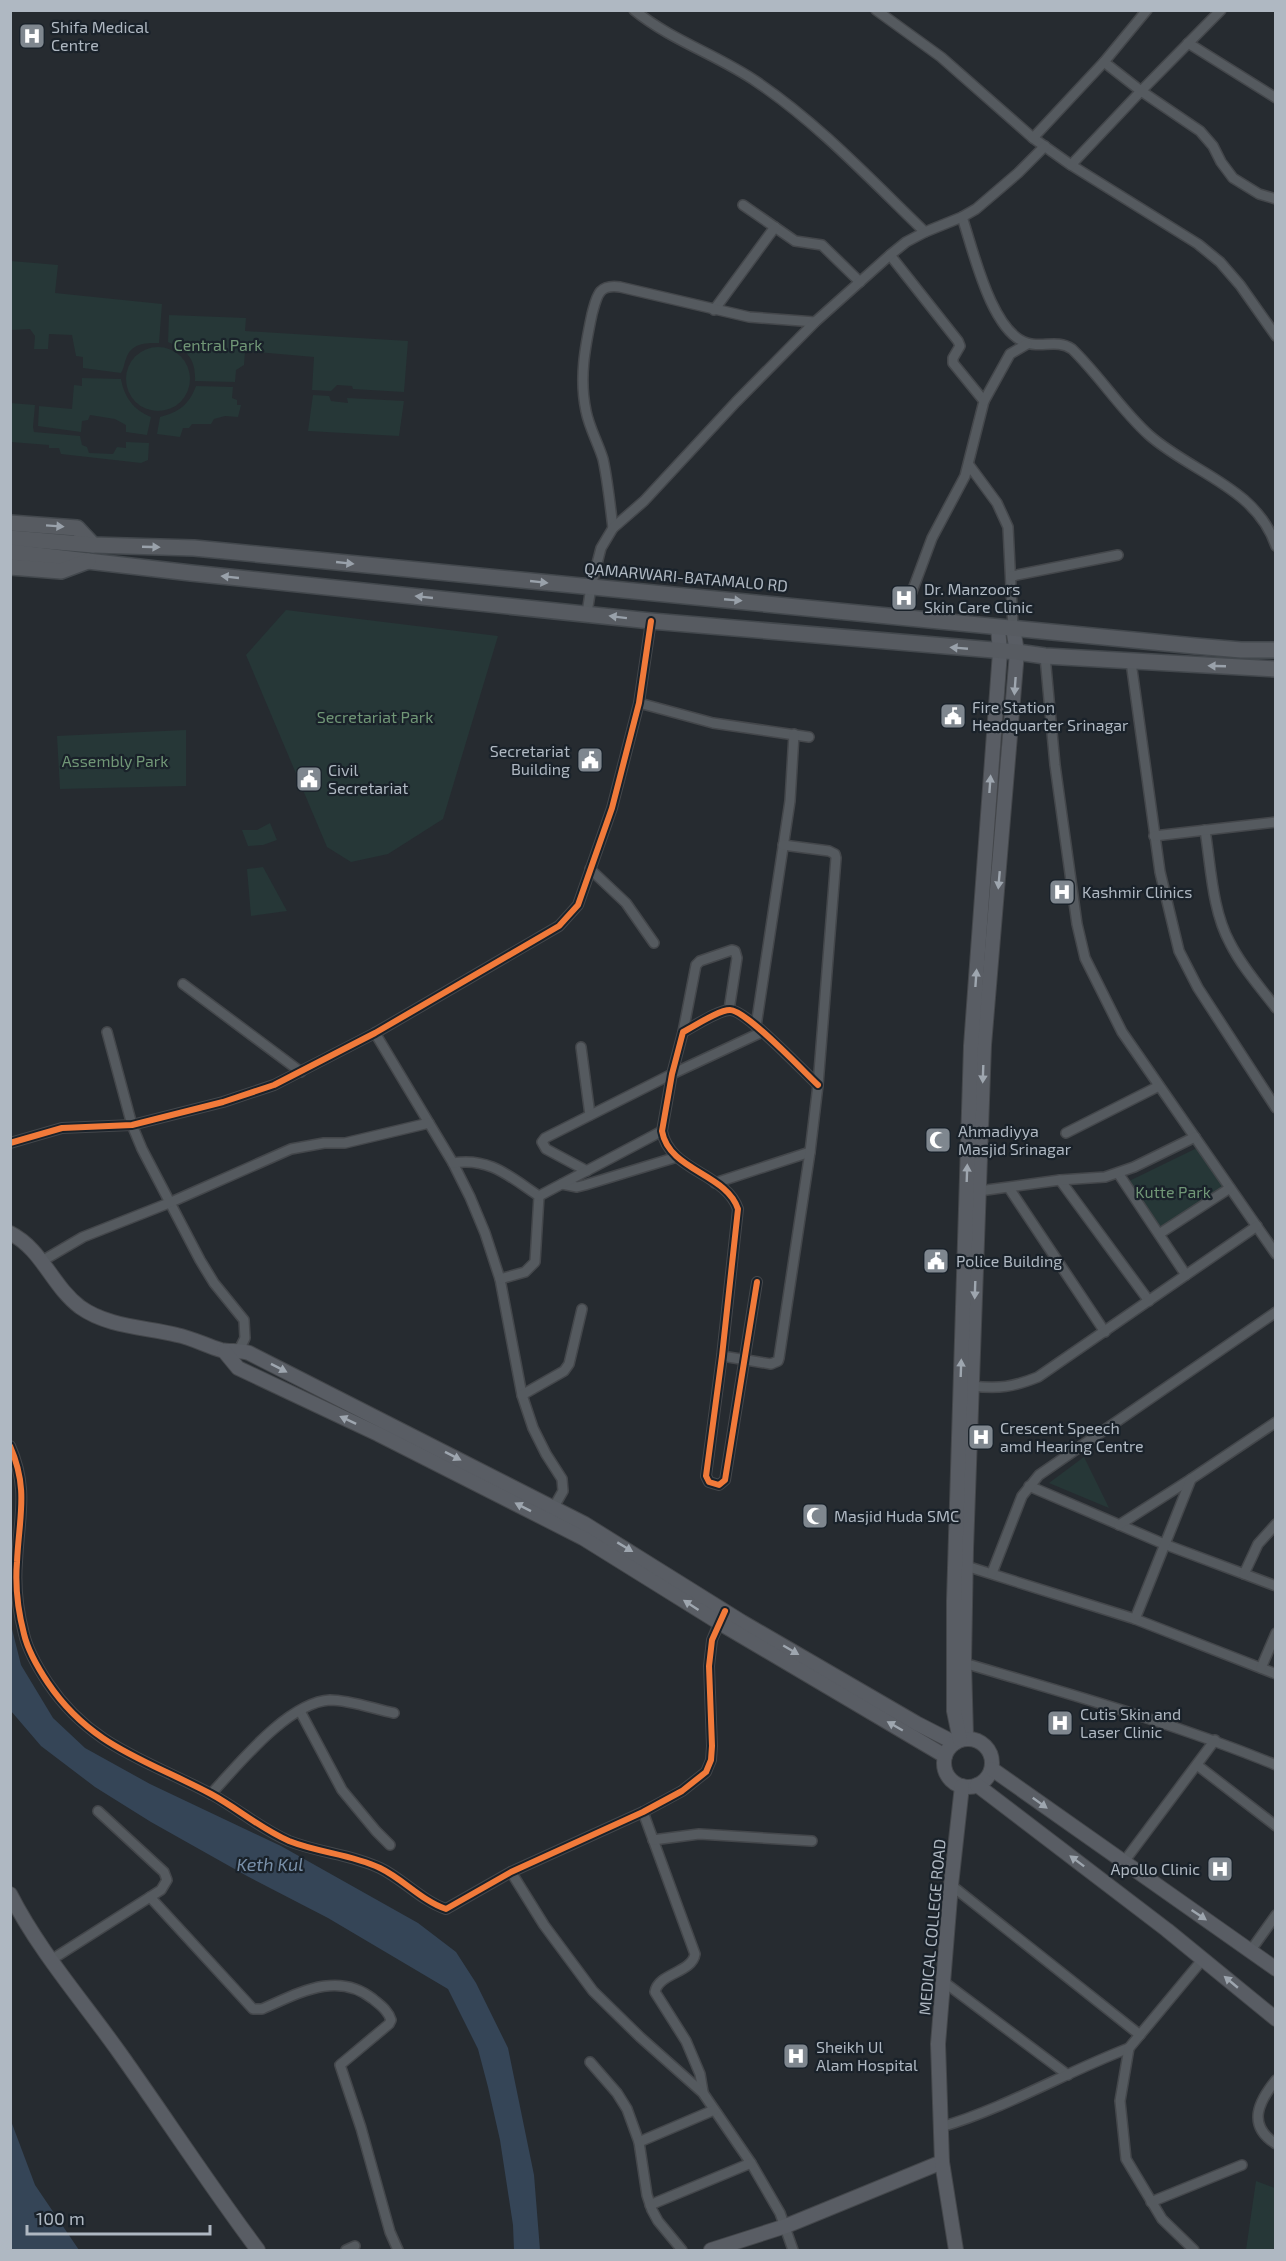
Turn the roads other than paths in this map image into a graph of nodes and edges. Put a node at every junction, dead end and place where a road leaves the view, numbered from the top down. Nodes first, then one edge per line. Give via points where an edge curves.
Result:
1 (634, 10) edge
2 (876, 10) edge
3 (1147, 10) edge
4 (1221, 10) edge
5 (1188, 42) junction
6 (1104, 62) junction
7 (1140, 91) junction
8 (1275, 98) edge
9 (1033, 138) junction
10 (1045, 146) junction
11 (1071, 165) junction
12 (1275, 199) edge
13 (743, 205) dead end
14 (962, 217) junction
15 (775, 227) junction
16 (925, 231) junction
17 (890, 255) junction
18 (860, 282) junction
19 (714, 309) junction
20 (815, 322) junction
21 (1275, 336) edge
22 (1027, 344) junction
23 (984, 401) junction
24 (969, 465) junction
25 (10, 523) edge
26 (613, 528) junction
27 (10, 538) edge
28 (1275, 546) edge
29 (10, 552) edge
30 (92, 552) junction
31 (1118, 555) dead end
32 (10, 567) edge
33 (1012, 576) junction
34 (591, 587) junction
35 (586, 613) junction
36 (903, 616) junction
37 (651, 621) junction
38 (1006, 627) junction
39 (1274, 646) edge
40 (1000, 652) junction
41 (1017, 652) junction
42 (1045, 656) junction
43 (1131, 662) junction
44 (1275, 673) edge
45 (639, 703) junction
46 (794, 734) junction
47 (809, 736) dead end
48 (1275, 822) edge
49 (1205, 830) junction
50 (1154, 836) junction
51 (783, 845) junction
52 (590, 869) junction
53 (654, 943) dead end
54 (183, 984) dead end
55 (1275, 1008) edge
56 (729, 1010) junction
57 (759, 1029) junction
58 (107, 1032) dead end
59 (683, 1032) junction
60 (375, 1033) junction
61 (580, 1047) dead end
62 (301, 1072) junction
63 (672, 1074) junction
64 (818, 1085) junction
65 (1159, 1086) junction
66 (1275, 1107) edge
67 (590, 1115) junction
68 (429, 1123) junction
69 (132, 1125) junction
70 (662, 1131) junction
71 (1066, 1133) dead end
72 (1195, 1137) junction
73 (10, 1143) edge
74 (810, 1152) junction
75 (677, 1157) junction
76 (453, 1163) junction
77 (587, 1171) junction
78 (1118, 1173) junction
79 (1060, 1179) junction
80 (715, 1183) junction
81 (562, 1184) junction
82 (1009, 1188) junction
83 (1230, 1188) junction
84 (979, 1191) junction
85 (539, 1196) junction
86 (169, 1203) junction
87 (1257, 1226) junction
88 (10, 1233) edge
89 (1159, 1234) junction
90 (1275, 1254) edge
91 (42, 1261) junction
92 (1186, 1275) junction
93 (500, 1279) junction
94 (757, 1282) dead end
95 (1149, 1301) junction
96 (582, 1310) dead end
97 (1275, 1312) edge
98 (1105, 1332) junction
99 (224, 1350) junction
100 (239, 1350) junction
101 (722, 1356) junction
102 (745, 1360) junction
103 (972, 1386) junction
104 (522, 1395) junction
105 (1275, 1422) edge
106 (10, 1446) edge
107 (1191, 1479) junction
108 (1029, 1486) junction
109 (551, 1513) junction
110 (1275, 1524) edge
111 (1119, 1525) junction
112 (1164, 1544) junction
113 (966, 1566) junction
114 (992, 1573) junction
115 (1244, 1574) junction
116 (1275, 1586) edge
117 (722, 1616) junction
118 (1134, 1619) junction
119 (1275, 1633) edge
120 (964, 1663) junction
121 (1261, 1668) junction
122 (1275, 1674) edge
123 (300, 1711) junction
124 (394, 1713) dead end
125 (1215, 1740) junction
126 (961, 1741) junction
127 (945, 1756) junction
128 (1197, 1765) junction
129 (1275, 1765) edge
130 (992, 1769) junction
131 (977, 1785) junction
132 (962, 1786) junction
133 (211, 1794) junction
134 (98, 1811) dead end
135 (643, 1812) junction
136 (1275, 1826) edge
137 (653, 1840) junction
138 (812, 1842) dead end
139 (390, 1845) dead end
140 (1123, 1863) junction
141 (511, 1872) junction
142 (951, 1885) junction
143 (10, 1894) edge
144 (150, 1897) junction
145 (1275, 1915) edge
146 (1251, 1950) junction
147 (1203, 1959) junction
148 (51, 1960) junction
149 (1275, 1970) edge
150 (944, 1982) junction
151 (1275, 2019) edge
152 (1140, 2035) junction
153 (1129, 2048) junction
154 (590, 2062) dead end
155 (1068, 2075) junction
156 (1275, 2080) edge
157 (704, 2092) junction
158 (714, 2110) junction
159 (941, 2127) junction
160 (639, 2142) junction
161 (1275, 2144) edge
162 (942, 2162) junction
163 (751, 2163) junction
164 (1242, 2165) dead end
165 (1151, 2202) junction
166 (650, 2205) junction
167 (786, 2226) junction
168 (258, 2250) edge
169 (398, 2250) edge
170 (682, 2250) edge
171 (711, 2250) edge
172 (793, 2250) edge
173 (956, 2250) edge
174 (1194, 2250) edge

1 - 16 street via 665,33 737,69 794,107
2 - 9 street via 941,57
3 - 6 street
4 - 5 street
5 - 7 street
5 - 8 street
6 - 7 street
6 - 9 street
7 - 11 street
7 - 12 street via 1200,131 1233,178 1250,190
9 - 10 street
10 - 11 street
10 - 14 street via 989,199
11 - 21 street via 1176,228 1213,256 1240,285
13 - 15 street
14 - 16 street
14 - 22 street via 994,310 1015,337
15 - 18 street via 795,240 822,245
15 - 19 street
16 - 17 street
17 - 18 street
17 - 23 street via 958,341 960,346 953,363
18 - 20 street
19 - 20 street
19 - 26 street via 610,286 597,296 586,340 583,392 603,461
20 - 26 street via 644,501
22 - 23 street via 1010,354
22 - 28 street via 1066,345 1161,446 1249,503 1263,519
23 - 24 street
24 - 33 street via 1003,513
24 - 36 street via 932,538
25 -> 30 main road via 76,528
26 - 34 street via 601,548
27 - 30 main road via 60,542
29 - 30 main road via 65,557
30 - 32 main road via 61,571
30 -> 34 main road, QAMARWARI-BATAMALO RD via 194,548
35 -> 30 main road via 191,573
31 - 33 street
33 - 38 street
34 - 35 street
34 -> 36 main road, QAMARWARI-BATAMALO RD
37 -> 35 main road
36 - 38 main road, QAMARWARI-BATAMALO RD
40 -> 37 main road
37 - 45 street
38 - 39 main road, QAMARWARI-BATAMALO RD via 1206,647
38 - 40 main road
38 - 41 main road
40 - 41 main road
126 -> 40 main road via 954,1711 954,1601 971,1046
41 - 42 main road
41 -> 84 main road via 984,1045
42 - 43 main road
42 - 65 street via 1055,765 1085,958 1122,1032
44 -> 43 main road
43 - 50 street
45 - 46 street via 713,723
45 - 52 street via 612,808
46 - 47 street
46 - 51 street
48 - 49 street
49 - 50 street
49 - 55 street via 1222,927 1241,962
50 - 66 street via 1172,926 1188,971
51 - 57 street
51 - 64 street via 829,851 836,858
52 - 53 street via 626,903
52 - 60 street via 578,905 559,926
54 - 62 street
56 - 57 street via 741,1014
56 - 59 street
56 - 59 street via 736,958 732,950 696,965
57 - 63 street
57 - 64 street
58 - 69 street
59 - 63 street
60 - 62 street
60 - 68 street
61 - 67 street
62 - 69 street via 248,1095
63 - 67 street
63 - 70 street
64 - 74 street
65 - 71 street
65 - 72 street
67 - 77 street via 542,1142 546,1149
68 - 76 street
68 - 86 street via 345,1143 291,1149
69 - 73 street via 62,1128
69 - 86 street
70 - 75 street
70 - 77 street
72 - 78 street
72 - 83 street
74 - 80 street
74 - 102 street via 779,1358 771,1364
75 - 80 street
75 - 81 street via 585,1185
76 - 85 street via 479,1161
76 - 93 street via 485,1233
77 - 81 street
78 - 79 street
78 - 89 street
79 - 82 street
79 - 95 street
80 - 101 street via 736,1203 739,1218
81 - 85 street
82 - 84 street
82 - 98 street
83 - 87 street
83 - 89 street
84 -> 103 main road
85 - 93 street via 535,1262 525,1272
86 - 91 street via 83,1237
86 - 100 street via 214,1283 243,1320 244,1338
87 - 90 street
87 - 92 street
88 - 91 main road
89 - 92 street
91 - 99 main road via 68,1297 105,1320 179,1335
92 - 95 street
93 - 104 street
94 - 102 street
95 - 98 street
96 - 104 street via 569,1364 564,1371
97 - 108 street via 1046,1469
98 - 103 street via 1038,1377 1017,1386
99 - 100 main road
109 -> 99 main road via 238,1368
100 -> 109 main road
101 - 102 street
101 - 102 street via 706,1476 709,1482 719,1485 725,1479
103 - 113 main road
104 - 109 street via 533,1428 562,1479 563,1491
105 - 107 street
106 - 133 street via 21,1475 16,1565 20,1614 24,1636 43,1676 58,1698 92,1731 119,1749
107 - 111 street
107 - 112 street
108 - 111 street
108 - 114 street
109 - 117 main road via 583,1538
110 - 115 street via 1258,1544
111 - 112 street
112 - 115 street
112 - 118 street
113 - 114 street
113 - 120 main road
114 - 118 street
115 - 116 street
117 -> 126 main road via 916,1723
127 -> 117 main road
117 - 135 street via 712,1640 709,1666 711,1760 697,1781
118 - 121 street
119 - 121 street
120 - 125 street
120 - 126 main road
121 - 122 street
123 - 124 street via 320,1701 333,1700
123 - 133 street via 270,1732
123 - 139 street via 342,1790
125 - 128 street
125 - 129 street
126 - 127 main road
126 - 130 main road via 979,1741 986,1746 991,1753
127 - 132 main road via 946,1771
128 - 136 street
128 - 140 street
130 - 131 main road
130 -> 140 main road
131 - 132 main road
147 -> 131 main road
132 - 142 main road, MEDICAL COLLEGE ROAD
133 - 141 street via 287,1840 352,1856 382,1869 446,1908
134 - 144 street via 164,1872 165,1885
135 - 137 street
135 - 141 street
137 - 138 street via 699,1834
137 - 157 street via 695,1954 692,1962 659,1984 656,1992 686,2041
140 -> 146 main road
141 - 157 street via 550,1934 593,1991
142 - 150 main road, MEDICAL COLLEGE ROAD
142 - 152 street
143 - 148 main road
144 - 148 street
144 - 169 street via 253,2009 262,2009 312,1987 333,1984 356,1988 388,2013 389,2024 340,2065
145 - 146 street
146 - 149 main road
151 -> 147 main road
147 - 152 street
148 - 168 main road
150 - 155 street
150 - 159 main road, MEDICAL COLLEGE ROAD via 938,2044
152 - 153 street
153 - 155 street
153 - 165 street via 1120,2101 1126,2159
154 - 160 street via 627,2109
155 - 159 street
156 - 161 street via 1262,2098 1257,2115 1261,2130
157 - 158 street
158 - 160 street
158 - 163 street
159 - 162 main road, MEDICAL COLLEGE ROAD
160 - 166 street
162 - 167 main road
162 - 173 main road, MEDICAL COLLEGE ROAD
163 - 166 street
163 - 167 street
164 - 165 street
165 - 174 street via 1162,2219
166 - 170 street
167 - 171 main road
167 - 172 street

